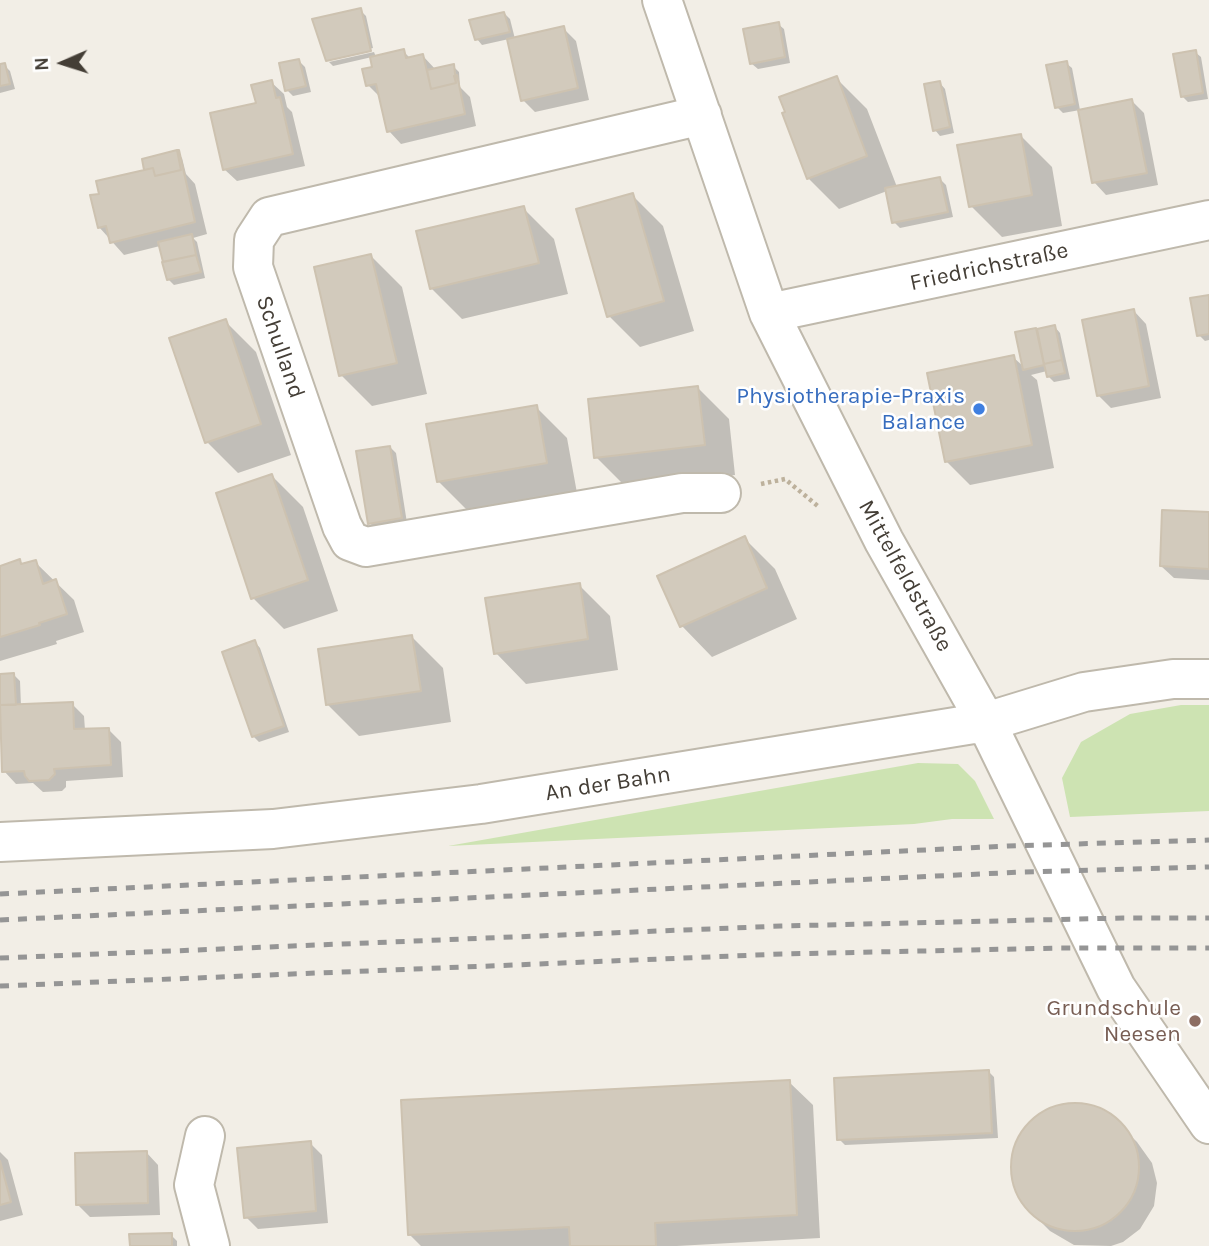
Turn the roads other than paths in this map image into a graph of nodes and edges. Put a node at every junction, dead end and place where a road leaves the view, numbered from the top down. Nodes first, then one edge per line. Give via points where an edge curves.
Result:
1 (663, 0) edge
2 (702, 115) junction
3 (1209, 220) edge
4 (769, 313) junction
5 (722, 493) road end
6 (1209, 679) edge
7 (986, 722) junction
8 (0, 842) edge
9 (1209, 1124) edge
10 (205, 1136) dead end
11 (210, 1246) edge

1 - 2 street, Mittelfeldstraße
2 - 4 street, Mittelfeldstraße
2 - 5 street, Schulland via 269,217 254,240 253,267 350,541 366,547 682,493
3 - 4 street, Friedrichstraße
4 - 7 street, Mittelfeldstraße via 884,541
6 - 7 street, An der Bahn via 1173,679 1084,692
7 - 8 street, An der Bahn via 467,806 273,829
7 - 9 street, Mittelfeldstraße via 1116,988
10 - 11 street via 194,1185

